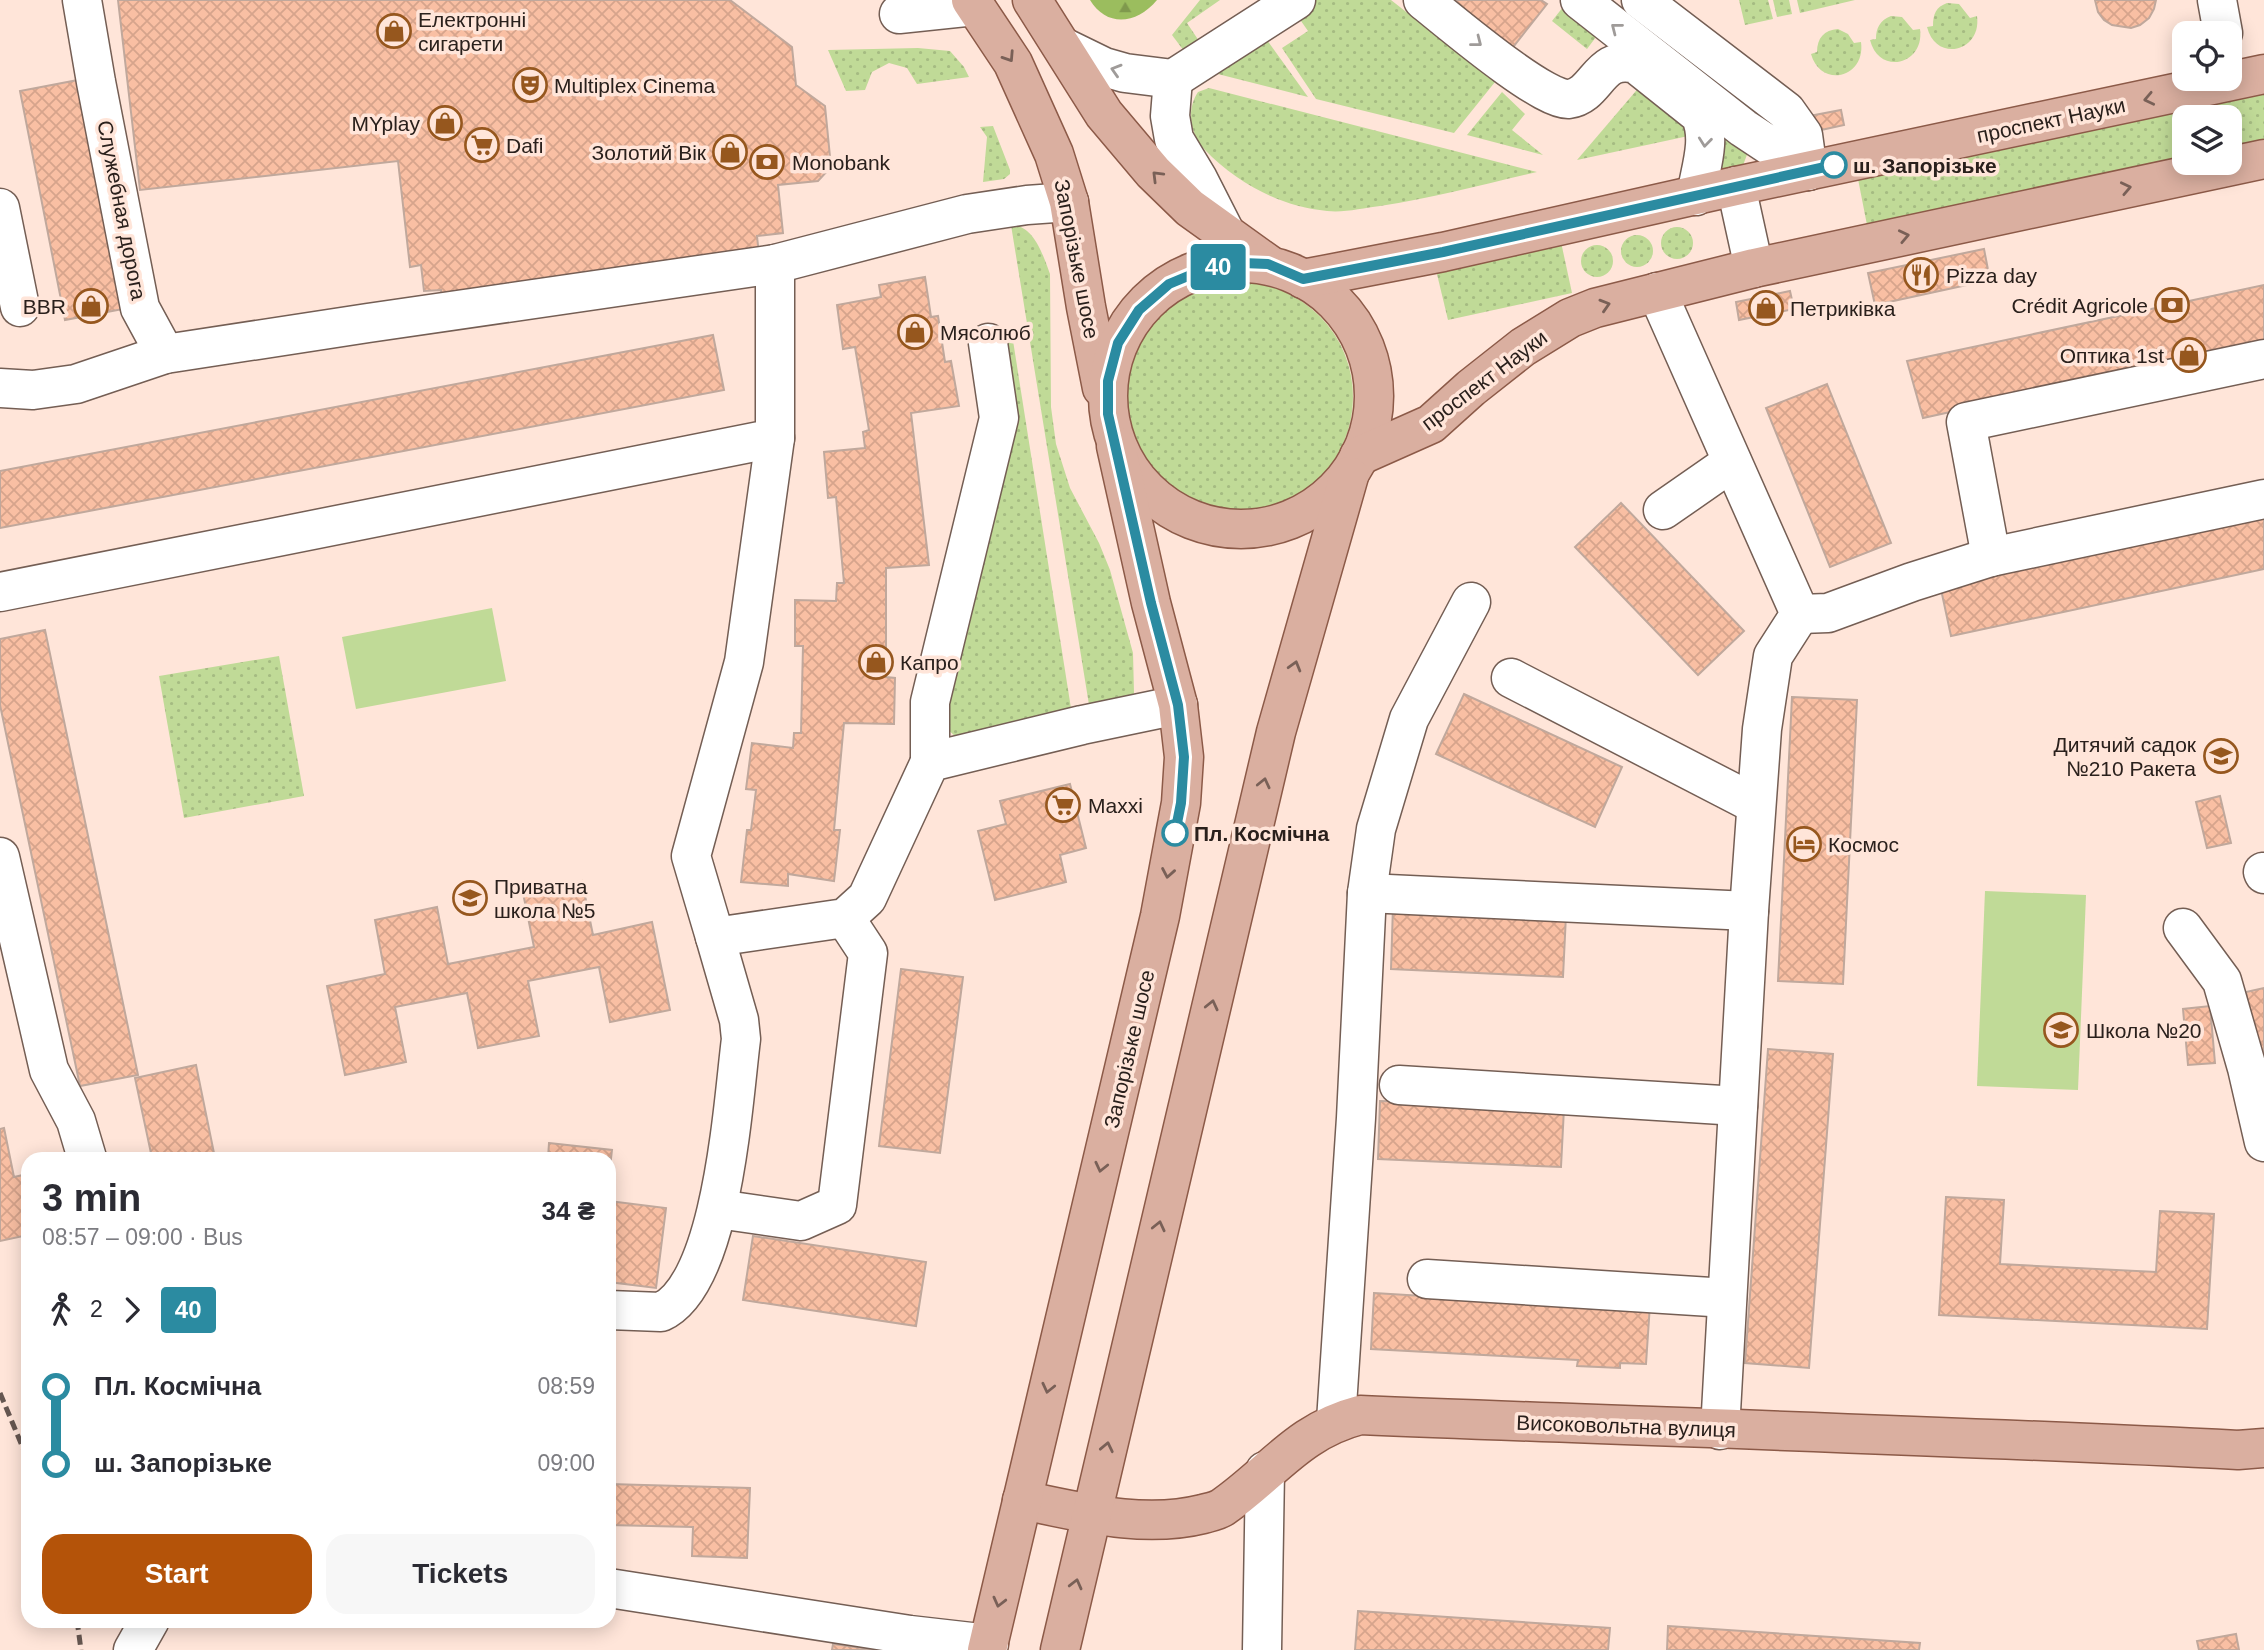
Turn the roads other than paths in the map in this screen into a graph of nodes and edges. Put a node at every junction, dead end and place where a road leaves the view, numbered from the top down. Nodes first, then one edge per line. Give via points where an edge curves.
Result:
1 (82, 0) edge
2 (1032, 0) edge
3 (1296, 0) edge
4 (1423, 0) edge
5 (1580, 0) edge
6 (1641, 0) edge
7 (2217, 0) edge
8 (973, 3) edge
9 (899, 14) dead end
10 (2221, 21) edge
11 (1063, 47) junction
12 (1173, 79) junction
13 (2172, 89) edge
14 (2264, 159) edge
15 (1808, 171) junction
16 (1736, 186) junction
17 (1696, 196) junction
18 (1069, 202) junction
19 (0, 208) edge
20 (1227, 236) junction
21 (775, 264) junction
22 (1268, 264) junction
23 (1754, 268) junction
24 (1303, 279) junction
25 (1657, 292) junction
26 (20, 307) dead end
27 (988, 343) dead end
28 (160, 345) junction
29 (2264, 359) edge
30 (0, 388) edge
31 (1112, 430) junction
32 (775, 438) junction
33 (1732, 462) junction
34 (1354, 466) junction
35 (2264, 499) edge
36 (1663, 510) dead end
37 (1992, 557) junction
38 (0, 592) edge
39 (1471, 602) dead end
40 (1800, 614) junction
41 (1511, 678) dead end
42 (1178, 705) junction
43 (930, 762) junction
44 (1755, 804) junction
45 (0, 857) edge
46 (1367, 893) junction
47 (1749, 911) junction
48 (845, 918) junction
49 (2183, 928) dead end
50 (715, 937) junction
51 (1399, 1085) dead end
52 (1738, 1106) junction
53 (2264, 1142) edge
54 (85, 1152) edge
55 (718, 1209) junction
56 (1427, 1279) dead end
57 (1727, 1298) junction
58 (616, 1310) edge
59 (1336, 1421) junction
60 (1720, 1430) junction
61 (2264, 1448) edge
62 (1265, 1471) junction
63 (1022, 1500) junction
64 (1093, 1514) junction
65 (616, 1589) edge
66 (145, 1628) edge
67 (988, 1647) edge
68 (133, 1650) edge
69 (1060, 1650) edge
70 (1262, 1650) edge

1 - 28 street, Служебная дорога via 140,308
2 - 11 main road
3 - 12 street
4 -> 17 street via 1557,98 1570,99 1582,93 1606,68 1627,62 1636,65 1700,115 1706,126
15 -> 5 street via 1743,128
6 - 15 street via 1786,111 1803,135
7 - 10 street
8 - 9 street
8 -> 18 main road, Запорізьке шосе via 1035,108
12 -> 11 street via 1125,73
20 -> 11 main road via 1153,172 1104,114
12 - 20 street via 1170,116 1174,139
13 -> 15 main road, проспект Науки
23 -> 14 main road, проспект Науки
15 - 16 main road, проспект Науки
16 - 17 main road, проспект Науки
16 - 23 street
17 - 24 main road, проспект Науки
18 - 21 street via 967,214
18 - 31 main road, Запорізьке шосе
19 - 26 street
20 - 22 main road
21 - 28 street via 368,323
21 - 32 street
22 - 24 main road
22 - 31 main road via 1205,269 1169,284 1139,310 1118,343 1108,381
23 - 25 main road, проспект Науки
24 - 34 main road via 1332,299 1353,325 1368,356 1374,390 1371,424
25 - 33 street
34 -> 25 main road, проспект Науки via 1431,424 1552,328 1595,308
27 - 43 street via 999,418 930,702
28 - 30 street via 76,384 33,390
29 - 37 street via 1966,422
31 - 34 main road via 1132,475 1161,505 1199,524 1240,530 1282,524 1319,505
31 - 42 main road, Запорізьке шосе
32 - 38 street
32 - 50 street via 744,662 691,856
33 - 36 street
33 - 40 street
64 -> 34 main road via 1276,732
35 - 37 street
37 - 40 street via 1828,613
39 - 46 street via 1409,719 1376,829
40 - 44 street via 1773,656
41 - 44 street
42 - 43 street
42 -> 63 main road, Запорізьке шосе via 1184,757 1181,803 1160,916
43 - 48 street via 867,898
44 - 47 street
45 - 54 street via 49,1070 76,1121
46 - 47 street
46 - 59 street
47 - 52 street
48 - 50 street
48 - 55 street via 868,953 837,1205 801,1221
49 - 53 street via 2222,981
50 - 55 street via 741,1039
51 - 52 street
52 - 57 street
55 - 58 street via 708,1245 684,1290 667,1309
56 - 57 street
57 - 60 street
59 - 60 main road, Високовольтна вулиця via 1360,1415
59 - 62 main road, Високовольтна вулиця via 1314,1432
60 - 61 main road, Високовольтна вулиця
62 - 64 main road, Високовольтна вулиця via 1221,1509 1183,1519
62 - 70 street
63 - 64 main road, Високовольтна вулиця
63 -> 67 main road, Запорізьке шосе
69 -> 64 main road
65 - 67 street
66 - 68 street

